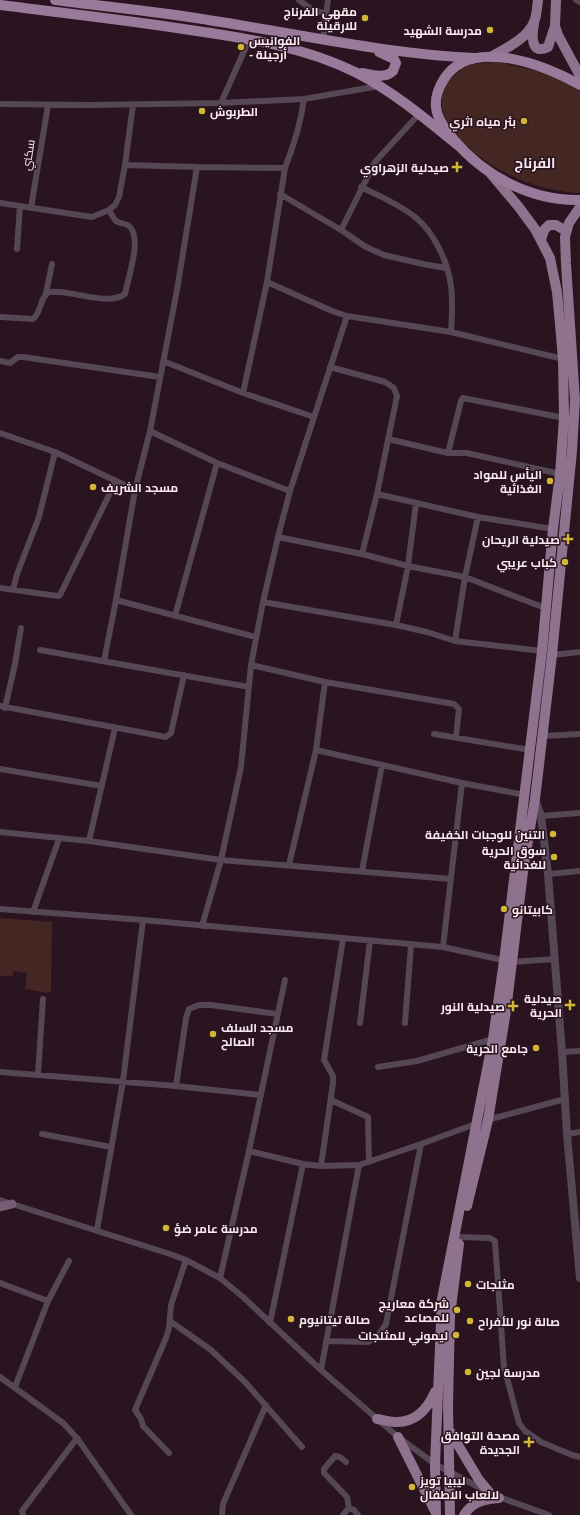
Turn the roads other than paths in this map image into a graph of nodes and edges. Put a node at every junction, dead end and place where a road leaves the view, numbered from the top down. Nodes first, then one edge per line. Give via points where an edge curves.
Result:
1 (55, 0) edge
2 (299, 0) edge
3 (328, 0) edge
4 (538, 0) edge
5 (556, 0) edge
6 (576, 0) edge
7 (66, 1) edge
8 (580, 2) edge
9 (0, 5) edge
10 (326, 14) junction
11 (534, 22) junction
12 (555, 26) junction
13 (249, 40) junction
14 (323, 40) junction
15 (360, 46) junction
16 (491, 57) junction
17 (474, 58) junction
18 (356, 72) junction
19 (580, 76) edge
20 (580, 84) edge
21 (381, 86) junction
22 (304, 99) junction
23 (221, 103) junction
24 (0, 104) edge
25 (48, 105) junction
26 (133, 105) junction
27 (419, 114) junction
28 (460, 147) junction
29 (125, 165) junction
30 (197, 167) junction
31 (285, 168) junction
32 (488, 171) junction
33 (361, 187) junction
34 (280, 194) junction
35 (580, 200) edge
36 (0, 203) edge
37 (20, 206) junction
38 (580, 207) edge
39 (31, 208) junction
40 (109, 210) junction
41 (341, 230) junction
42 (566, 231) junction
43 (542, 240) junction
44 (17, 249) dead end
45 (52, 264) dead end
46 (446, 268) junction
47 (267, 282) junction
48 (46, 293) junction
49 (347, 316) junction
50 (0, 317) edge
51 (451, 332) junction
52 (563, 359) junction
53 (0, 361) edge
54 (163, 361) junction
55 (330, 367) junction
56 (160, 377) junction
57 (243, 393) junction
58 (577, 400) edge
59 (314, 417) junction
60 (564, 418) junction
61 (150, 431) junction
62 (0, 433) edge
63 (388, 439) junction
64 (55, 452) junction
65 (448, 453) junction
66 (217, 463) junction
67 (560, 474) junction
68 (115, 480) junction
69 (135, 490) junction
70 (290, 491) junction
71 (377, 494) junction
72 (416, 503) junction
73 (478, 516) junction
74 (553, 529) junction
75 (278, 537) junction
76 (362, 554) junction
77 (408, 566) junction
78 (465, 577) junction
79 (0, 588) edge
80 (13, 590) junction
81 (116, 600) junction
82 (263, 602) junction
83 (546, 608) junction
84 (175, 616) junction
85 (396, 625) junction
86 (21, 628) dead end
87 (256, 637) junction
88 (455, 640) junction
89 (40, 650) dead end
90 (542, 651) junction
91 (580, 652) edge
92 (552, 655) junction
93 (104, 661) junction
94 (251, 665) junction
95 (184, 675) junction
96 (325, 682) junction
97 (249, 687) junction
98 (2, 707) edge
99 (115, 728) junction
100 (434, 734) dead end
101 (580, 734) edge
102 (543, 736) junction
103 (456, 737) junction
104 (316, 750) junction
105 (530, 750) junction
106 (382, 765) junction
107 (0, 769) edge
108 (462, 783) junction
109 (102, 786) junction
110 (525, 795) junction
111 (535, 800) junction
112 (580, 813) edge
113 (541, 816) junction
114 (0, 832) edge
115 (59, 839) junction
116 (89, 841) junction
117 (221, 860) junction
118 (289, 865) junction
119 (362, 871) junction
120 (580, 871) edge
121 (548, 874) junction
122 (451, 879) junction
123 (0, 909) edge
124 (33, 912) junction
125 (143, 920) junction
126 (202, 926) junction
127 (343, 938) junction
128 (370, 941) junction
129 (412, 944) junction
130 (443, 947) junction
131 (555, 960) junction
132 (508, 961) junction
133 (506, 978) junction
134 (286, 980) dead end
135 (43, 999) dead end
136 (277, 1014) junction
137 (360, 1023) dead end
138 (406, 1023) dead end
139 (492, 1039) junction
140 (580, 1051) edge
141 (562, 1052) junction
142 (378, 1068) dead end
143 (0, 1072) edge
144 (38, 1074) junction
145 (123, 1081) junction
146 (176, 1086) junction
147 (261, 1095) junction
148 (565, 1099) junction
149 (331, 1100) junction
150 (488, 1120) junction
151 (476, 1124) junction
152 (580, 1132) edge
153 (42, 1134) dead end
154 (567, 1134) junction
155 (421, 1144) junction
156 (111, 1147) junction
157 (249, 1151) junction
158 (369, 1162) junction
159 (303, 1164) junction
160 (359, 1165) junction
161 (321, 1166) junction
162 (0, 1202) edge
163 (12, 1204) joint
164 (97, 1230) junction
165 (460, 1238) junction
166 (186, 1260) junction
167 (69, 1261) dead end
168 (220, 1278) junction
169 (580, 1278) edge
170 (0, 1283) edge
171 (48, 1301) junction
172 (170, 1321) junction
173 (270, 1323) junction
174 (326, 1340) junction
175 (320, 1370) junction
176 (0, 1377) edge
177 (15, 1387) junction
178 (437, 1388) junction
179 (266, 1405) junction
180 (377, 1419) junction
181 (448, 1428) junction
182 (398, 1437) junction
183 (77, 1438) junction
184 (302, 1447) dead end
185 (169, 1453) dead end
186 (580, 1456) edge
187 (346, 1462) dead end
188 (434, 1464) junction
189 (449, 1472) junction
190 (489, 1492) junction
191 (499, 1498) junction
192 (349, 1508) junction
193 (534, 1513) edge
194 (23, 1515) edge
195 (130, 1515) edge
196 (222, 1515) edge
197 (343, 1515) edge
198 (358, 1515) edge
199 (436, 1515) edge
200 (450, 1515) edge
201 (464, 1515) edge
202 (549, 1515) edge

1 - 7 highway
2 - 10 street via 311,9
3 - 10 street
4 - 11 main road
5 - 12 main road
6 - 8 street
7 - 14 highway via 213,20
9 - 13 highway via 151,24
10 - 14 street
11 - 12 main road via 533,42 539,49 548,47
11 - 16 main road via 517,42
12 - 19 main road via 561,43
13 - 18 highway via 306,53
13 - 23 street
14 - 15 highway
15 - 17 highway via 439,57
15 - 18 highway via 389,56 396,63 391,74 379,76
16 - 17 highway
16 - 20 highway via 547,68
17 - 28 highway via 454,67 443,81 437,95 436,108 441,122
18 - 21 highway
21 - 22 street
21 - 27 highway
22 - 23 street
22 - 31 street via 292,151
23 - 26 street
24 - 25 street
25 - 26 street
25 - 39 street, سكني
26 - 29 street
27 - 28 highway
27 - 33 street via 375,162
28 - 32 highway
29 - 30 street
29 - 40 street via 119,197
30 - 31 street
30 - 54 street
31 - 34 street
32 - 35 highway via 528,191 562,199
32 - 43 main road via 518,206
33 - 41 street
33 - 46 street via 415,217 433,238
34 - 41 street
34 - 47 street
36 - 37 street
37 - 39 street
37 - 44 street
38 - 42 main road
39 - 40 street via 92,216
40 - 48 street via 117,221 132,228 136,236 125,294 121,297 106,298 52,291
41 - 46 street via 366,247 384,255
42 - 43 main road via 556,225 549,225 544,230
42 - 58 main road via 566,264
43 - 52 main road via 554,275
45 - 48 street
46 - 51 street via 451,286
47 - 49 street
47 - 57 street
48 - 50 street via 37,316 33,319
49 - 51 street
49 - 55 street
51 - 52 street
52 - 60 main road
53 - 56 street via 10,364 18,357 23,357
54 - 56 street
54 - 57 street
55 - 59 street
55 - 63 street via 385,382 394,388 397,396
56 - 61 street
57 - 59 street
58 - 92 main road
59 - 70 street
60 - 65 street via 463,398 460,401
60 - 67 main road
61 - 66 street
61 - 69 street
62 - 64 street
63 - 65 street
63 - 71 street
64 - 68 street
64 - 80 street via 42,508
65 - 67 street via 467,453
66 - 70 street
66 - 84 street
67 - 74 main road
68 - 69 street
68 - 80 street via 60,595
69 - 81 street
70 - 75 street
71 - 72 street
71 - 76 street
72 - 73 street
72 - 77 street
73 - 74 street
73 - 78 street
74 - 83 main road
75 - 76 street
75 - 82 street
76 - 77 street
77 - 78 street
77 - 85 street
78 - 83 street
78 - 88 street
79 - 80 street
81 - 84 street
81 - 93 street
82 - 85 street
82 - 87 street
83 - 90 main road
84 - 87 street
85 - 88 street
86 - 98 street via 15,664
87 - 94 street
88 - 90 street
89 - 93 street
90 - 105 main road
91 - 92 street
92 - 102 main road
93 - 95 street
94 - 96 street
94 - 97 street
95 - 97 street
95 - 99 street via 168,737
96 - 103 street via 454,704 459,709
96 - 104 street
97 - 117 street via 241,767
98 - 99 street
99 - 109 street
100 - 103 street
101 - 102 street
102 - 111 main road
103 - 105 street
104 - 106 street
104 - 118 street
105 - 110 main road
106 - 108 street
106 - 119 street
107 - 109 street
108 - 110 street
108 - 122 street
109 - 116 street
110 - 132 main road
111 - 113 street
111 - 132 main road
112 - 113 street
113 - 121 street
114 - 115 street
115 - 116 street
115 - 124 street
116 - 117 street
117 - 118 street
117 - 126 street
118 - 119 street
119 - 122 street
120 - 121 street
121 - 131 street
122 - 130 street
123 - 124 street
124 - 125 street
125 - 126 street
125 - 145 street
126 - 127 street
127 - 128 street
127 - 149 street via 324,1060 333,1076
128 - 129 street
128 - 137 street
129 - 130 street
129 - 138 street
130 - 132 street
131 - 132 street
131 - 141 street
132 - 133 main road
133 - 139 main road
133 - 150 main road via 506,1011
134 - 136 street
135 - 144 street
136 - 146 street via 211,1005 199,1005 189,1010
136 - 147 street
139 - 142 street via 417,1061
139 - 151 main road
140 - 141 street
141 - 148 street
143 - 144 street
144 - 145 street
145 - 146 street
145 - 156 street
146 - 147 street
147 - 157 street
148 - 150 street
148 - 154 street
149 - 158 street via 368,1117
149 - 161 street
150 - 151 street
150 - 165 main road
151 - 155 street
151 - 178 main road via 442,1299
152 - 154 street
153 - 156 street
154 - 169 street
155 - 158 street
155 - 174 street via 386,1324 378,1336 368,1342
156 - 164 street
157 - 159 street
157 - 168 street
158 - 160 street
159 - 161 street
159 - 173 street
160 - 161 street
160 - 174 street
162 - 163 main road
163 - 164 street
164 - 166 street
165 - 181 main road via 451,1304
165 - 186 street via 490,1238 495,1241 504,1367 519,1423 525,1431 541,1442
166 - 168 street
166 - 172 street via 171,1305
167 - 171 street
168 - 173 street
170 - 171 street
171 - 177 street
172 - 179 street via 211,1350
172 - 185 street via 166,1338 135,1410 143,1426
173 - 175 street
174 - 175 street
175 - 180 street
176 - 177 street
177 - 183 street via 62,1423
178 - 180 main road via 423,1412 411,1419 398,1422
178 - 188 main road
179 - 184 street
179 - 196 street via 223,1504
180 - 182 street
181 - 189 main road
181 - 190 main road via 475,1474
182 - 188 street
182 - 199 main road
183 - 194 street via 22,1511
183 - 195 street
187 - 192 street via 335,1456 324,1469 324,1473 347,1497
188 - 189 street
188 - 199 main road
189 - 190 street
189 - 200 main road
190 - 191 street
191 - 193 street
191 - 201 main road via 485,1499 467,1510
192 - 197 street
192 - 198 street
193 - 202 street

